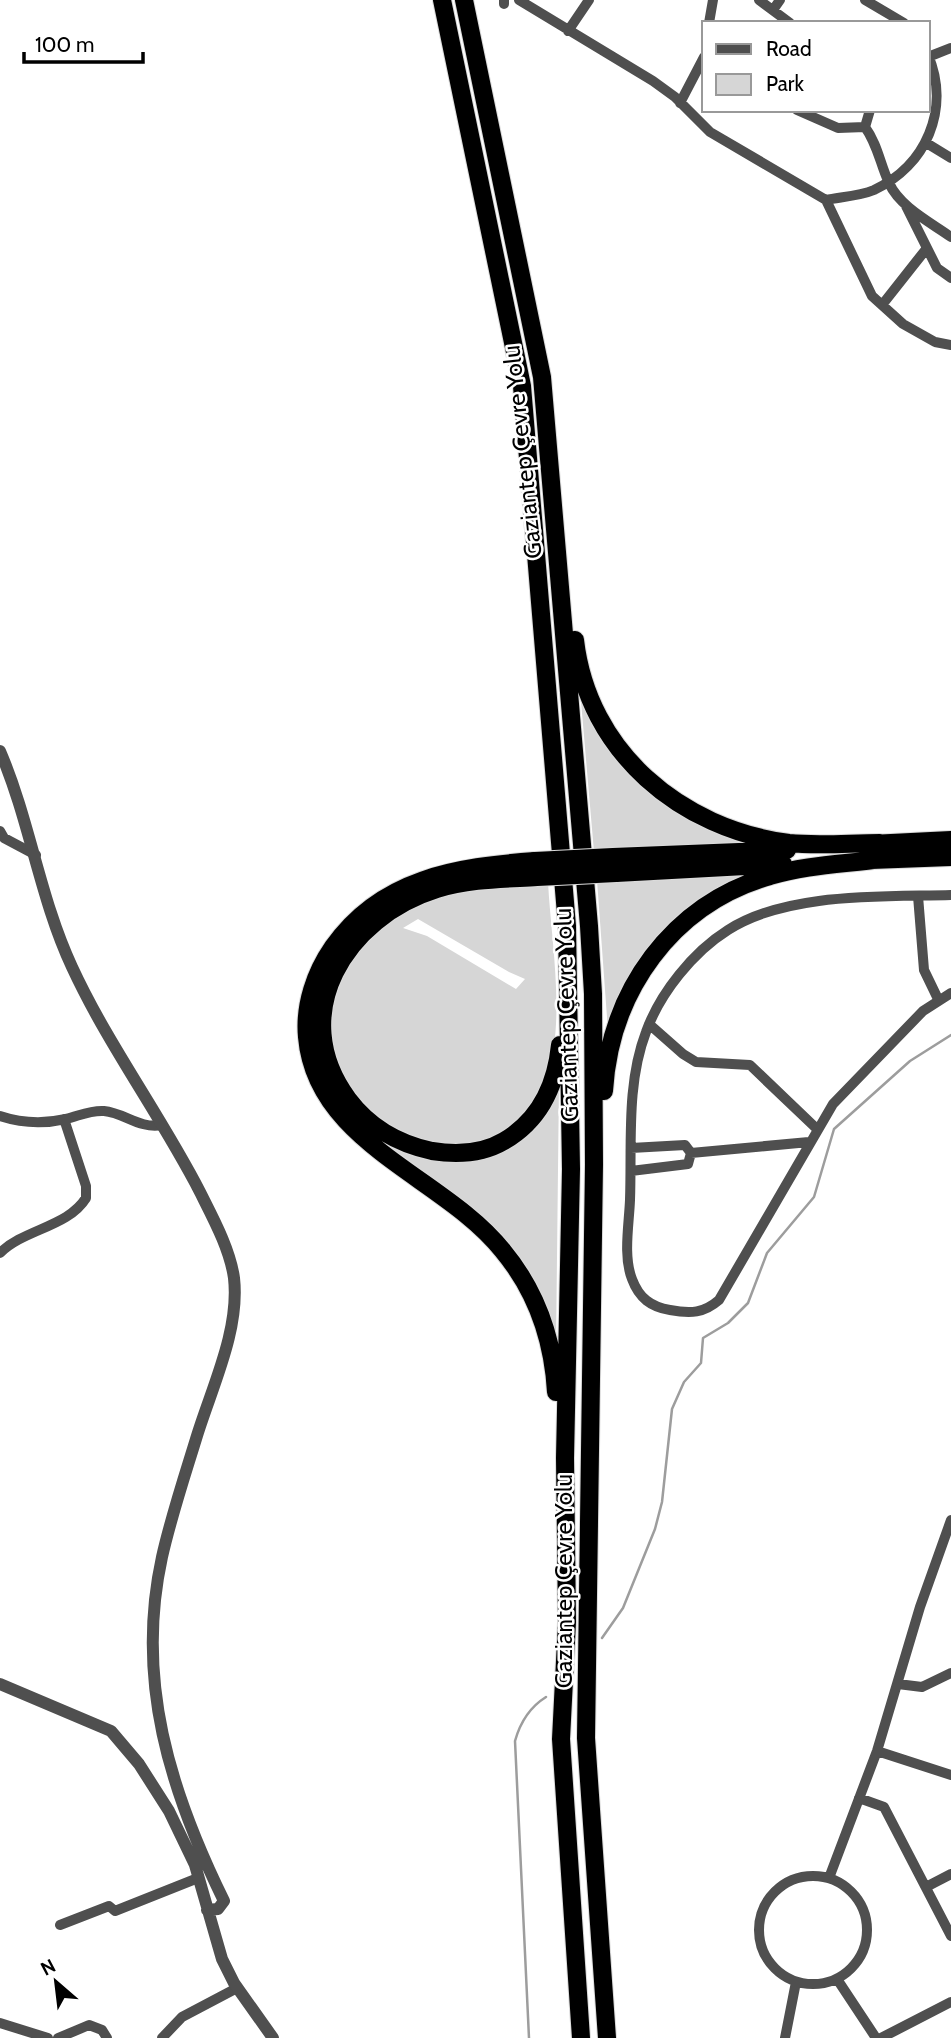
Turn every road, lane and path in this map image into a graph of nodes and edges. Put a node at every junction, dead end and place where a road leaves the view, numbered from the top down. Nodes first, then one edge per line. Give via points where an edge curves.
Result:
1 (442, 0) edge
2 (464, 0) edge
3 (519, 0) edge
4 (589, 0) edge
5 (713, 0) edge
6 (759, 0) edge
7 (780, 0) edge
8 (865, 0) edge
9 (773, 10) junction
10 (709, 21) edge
11 (787, 21) edge
12 (901, 21) edge
13 (569, 31) junction
14 (951, 48) edge
15 (930, 57) edge
16 (702, 61) edge
17 (930, 61) edge
18 (680, 103) junction
19 (802, 112) edge
20 (869, 112) edge
21 (865, 127) junction
22 (928, 144) junction
23 (951, 158) edge
24 (888, 182) junction
25 (826, 200) junction
26 (904, 203) junction
27 (951, 237) edge
28 (927, 248) junction
29 (951, 278) edge
30 (882, 305) junction
31 (951, 345) edge
32 (558, 564) junction
33 (0, 751) edge
34 (0, 831) edge
35 (951, 840) edge
36 (880, 851) junction
37 (36, 855) junction
38 (951, 857) edge
39 (536, 869) junction
40 (951, 895) edge
41 (918, 896) junction
42 (567, 926) junction
43 (951, 993) edge
44 (938, 999) junction
45 (649, 1024) junction
46 (0, 1116) edge
47 (64, 1119) junction
48 (162, 1125) junction
49 (817, 1129) junction
50 (809, 1142) junction
51 (631, 1148) junction
52 (691, 1153) junction
53 (594, 1164) junction
54 (631, 1171) junction
55 (0, 1253) edge
56 (565, 1458) junction
57 (951, 1520) edge
58 (951, 1673) edge
59 (0, 1684) edge
60 (898, 1684) junction
61 (877, 1751) junction
62 (951, 1775) edge
63 (859, 1798) junction
64 (951, 1874) edge
65 (198, 1878) junction
66 (829, 1878) junction
67 (926, 1887) junction
68 (207, 1910) junction
69 (60, 1925) dead end
70 (951, 1936) edge
71 (837, 1979) junction
72 (796, 1982) junction
73 (237, 1988) junction
74 (951, 2002) edge
75 (0, 2023) edge
76 (48, 2038) edge
77 (58, 2038) edge
78 (107, 2038) edge
79 (162, 2038) edge
80 (273, 2038) edge
81 (582, 2038) edge
82 (607, 2038) edge
83 (785, 2038) edge
84 (878, 2038) edge

1 - 42 highway, Gaziantep Çevre Yolu via 522,386
2 - 32 highway, Gaziantep Çevre Yolu via 542,377
3 - 13 street
4 - 13 street
5 - 10 street
6 - 9 street
7 - 9 street
8 - 12 street
9 - 11 street
13 - 18 street via 653,81
14 - 15 street
16 - 18 street
17 - 22 street via 939,98
18 - 25 street via 710,132
19 - 21 street via 838,128
20 - 21 street
21 - 24 street via 881,154
22 - 23 street
22 - 24 street
24 - 25 street via 872,191
24 - 26 street
25 - 30 street via 872,296
26 - 27 street
26 - 28 street
28 - 29 street via 937,268
28 - 30 street
30 - 31 street via 903,324 935,342
32 - 36 highway via 593,706 604,729 642,776 685,808 752,836
32 - 53 highway, Gaziantep Çevre Yolu via 593,980
33 - 37 street
34 - 37 street via 4,838
35 - 36 highway
36 - 38 highway
36 - 39 highway, bridge
36 - 53 highway via 749,882 701,908 672,931 635,982 616,1024 605,1070
37 - 48 street via 72,968
39 - 42 highway via 438,889 391,911 355,942 332,977 321,1023 330,1067 352,1105 391,1137 429,1150 466,1153 516,1135 542,1105 558,1066
39 - 56 highway via 449,870 410,884 373,906 326,957 311,993 306,1026 315,1070 344,1118 380,1151 474,1221 503,1250 526,1285 542,1316 553,1355 556,1426
40 - 41 street
41 - 44 street via 924,970
41 - 45 street via 813,902 752,917 702,951 667,990
42 - 56 highway, Gaziantep Çevre Yolu via 571,1169
43 - 44 street
44 - 49 street via 833,1104
45 - 49 street via 696,1062 750,1065
45 - 51 street via 638,1056
46 - 47 street via 27,1122
47 - 48 street via 107,1111 141,1125
47 - 55 street via 86,1198 71,1214 32,1231
48 - 68 street via 209,1210 233,1276 231,1325 162,1557 153,1616 152,1684 163,1747 224,1901 218,1909
49 - 50 street
50 - 52 street
50 - 54 street via 719,1300 699,1312 658,1308 638,1291 628,1265
51 - 52 street via 685,1145
51 - 54 street
52 - 54 street via 688,1164
53 - 82 highway, Gaziantep Çevre Yolu via 586,1738
56 - 81 highway, Gaziantep Çevre Yolu via 567,1622 561,1739
57 - 60 street
58 - 60 street via 922,1687
59 - 65 street via 111,1731 169,1811
60 - 61 street
61 - 62 street
61 - 63 street
63 - 66 street
63 - 67 street via 884,1807
64 - 67 street
65 - 68 street
65 - 69 street via 115,1911 109,1906
66 - 71 street via 856,1896 867,1925 860,1957
66 - 72 street via 796,1878 781,1886 761,1913 761,1947 775,1968
67 - 70 street
68 - 73 street via 222,1959
71 - 72 street via 817,1984
71 - 84 street
72 - 83 street
73 - 79 street via 182,2017
73 - 80 street
74 - 84 street
75 - 76 street
77 - 78 street via 89,2025 102,2030

